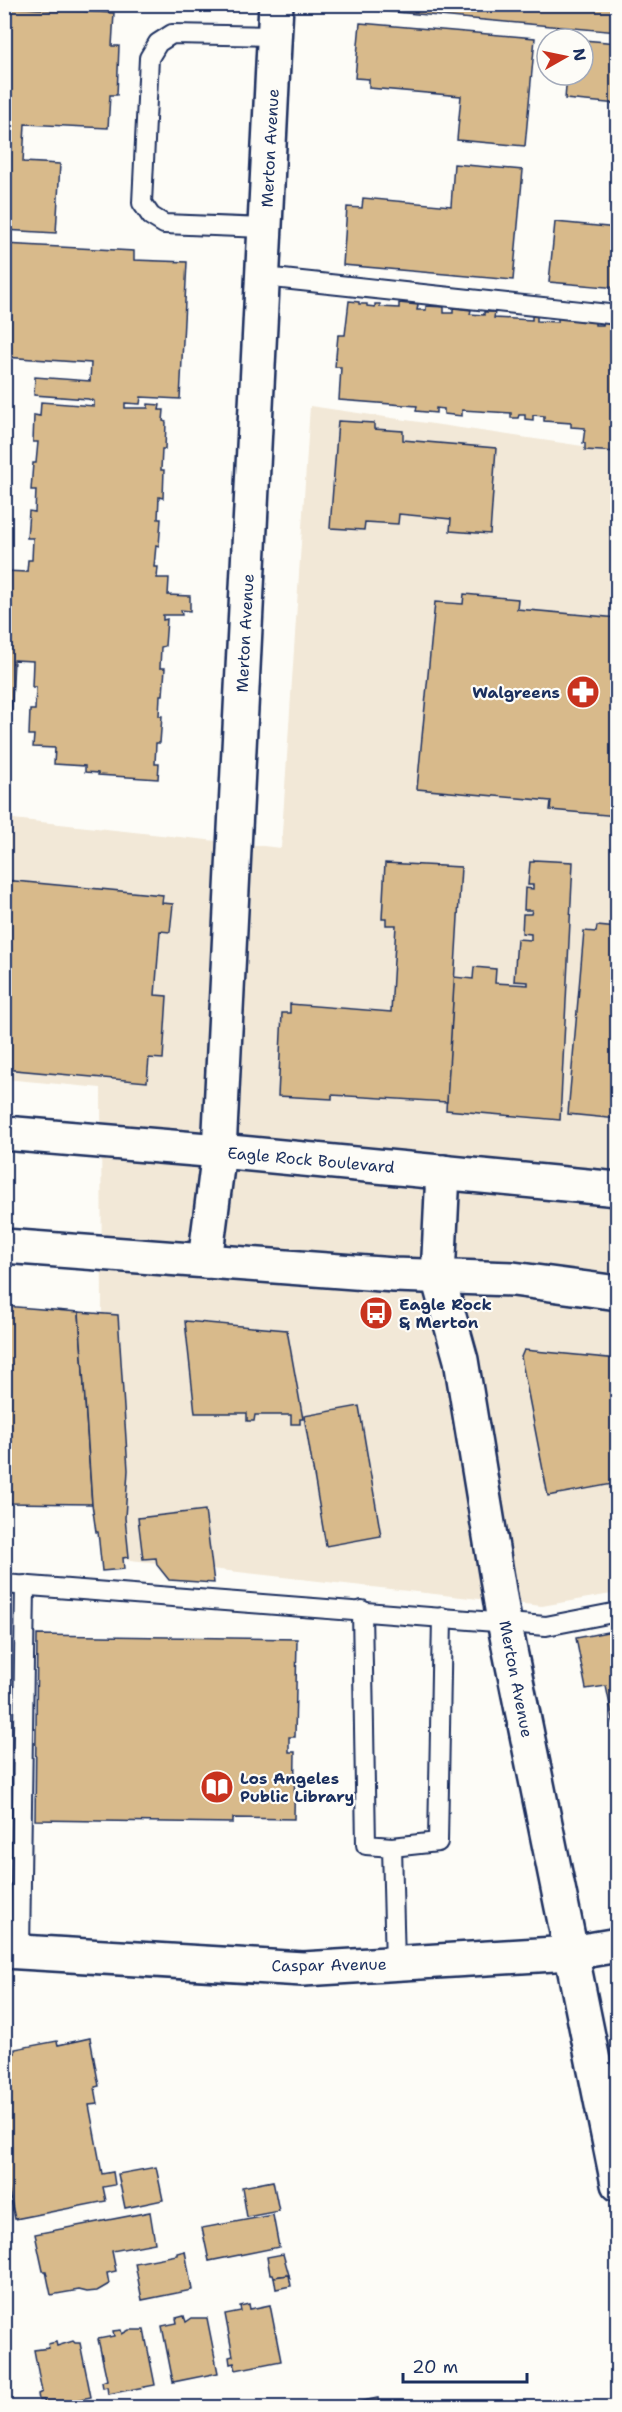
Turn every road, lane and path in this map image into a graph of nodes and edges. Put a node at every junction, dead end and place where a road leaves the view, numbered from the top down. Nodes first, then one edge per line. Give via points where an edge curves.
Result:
1 (276, 20) edge
2 (266, 228) junction
3 (264, 277) junction
4 (618, 315) edge
5 (4, 1133) edge
6 (219, 1151) junction
7 (443, 1172) junction
8 (618, 1189) edge
9 (4, 1246) edge
10 (205, 1261) junction
11 (438, 1277) junction
12 (618, 1293) edge
13 (4, 1584) edge
14 (25, 1585) junction
15 (362, 1611) junction
16 (618, 1612) edge
17 (442, 1617) junction
18 (504, 1621) junction
19 (392, 1846) junction
20 (618, 1945) edge
21 (12, 1952) edge
22 (572, 1953) junction
23 (395, 1964) junction
24 (618, 2184) edge

1 - 2 street, Merton Avenue
1 - 2 lane via 172,34 158,43 149,58 142,203 151,216 164,224
2 - 3 street, Merton Avenue
3 - 4 lane
3 - 6 street, Merton Avenue
5 - 6 street, Eagle Rock Boulevard
6 - 7 street, Eagle Rock Boulevard
6 - 10 street, Merton Avenue
7 - 8 street, Eagle Rock Boulevard
7 - 11 street, Merton Avenue
9 - 10 street
10 - 11 street
11 - 12 street via 513,1279
11 - 18 street, Merton Avenue via 461,1360
13 - 14 lane
14 - 15 lane
14 - 21 lane
15 - 17 lane
15 - 19 lane via 366,1845
16 - 18 lane via 546,1626
17 - 18 lane
17 - 19 lane via 438,1842
18 - 22 street, Merton Avenue
19 - 23 lane
20 - 22 street, Caspar Avenue
21 - 23 street, Caspar Avenue via 303,1969
22 - 23 street, Caspar Avenue
22 - 24 street, Merton Avenue

